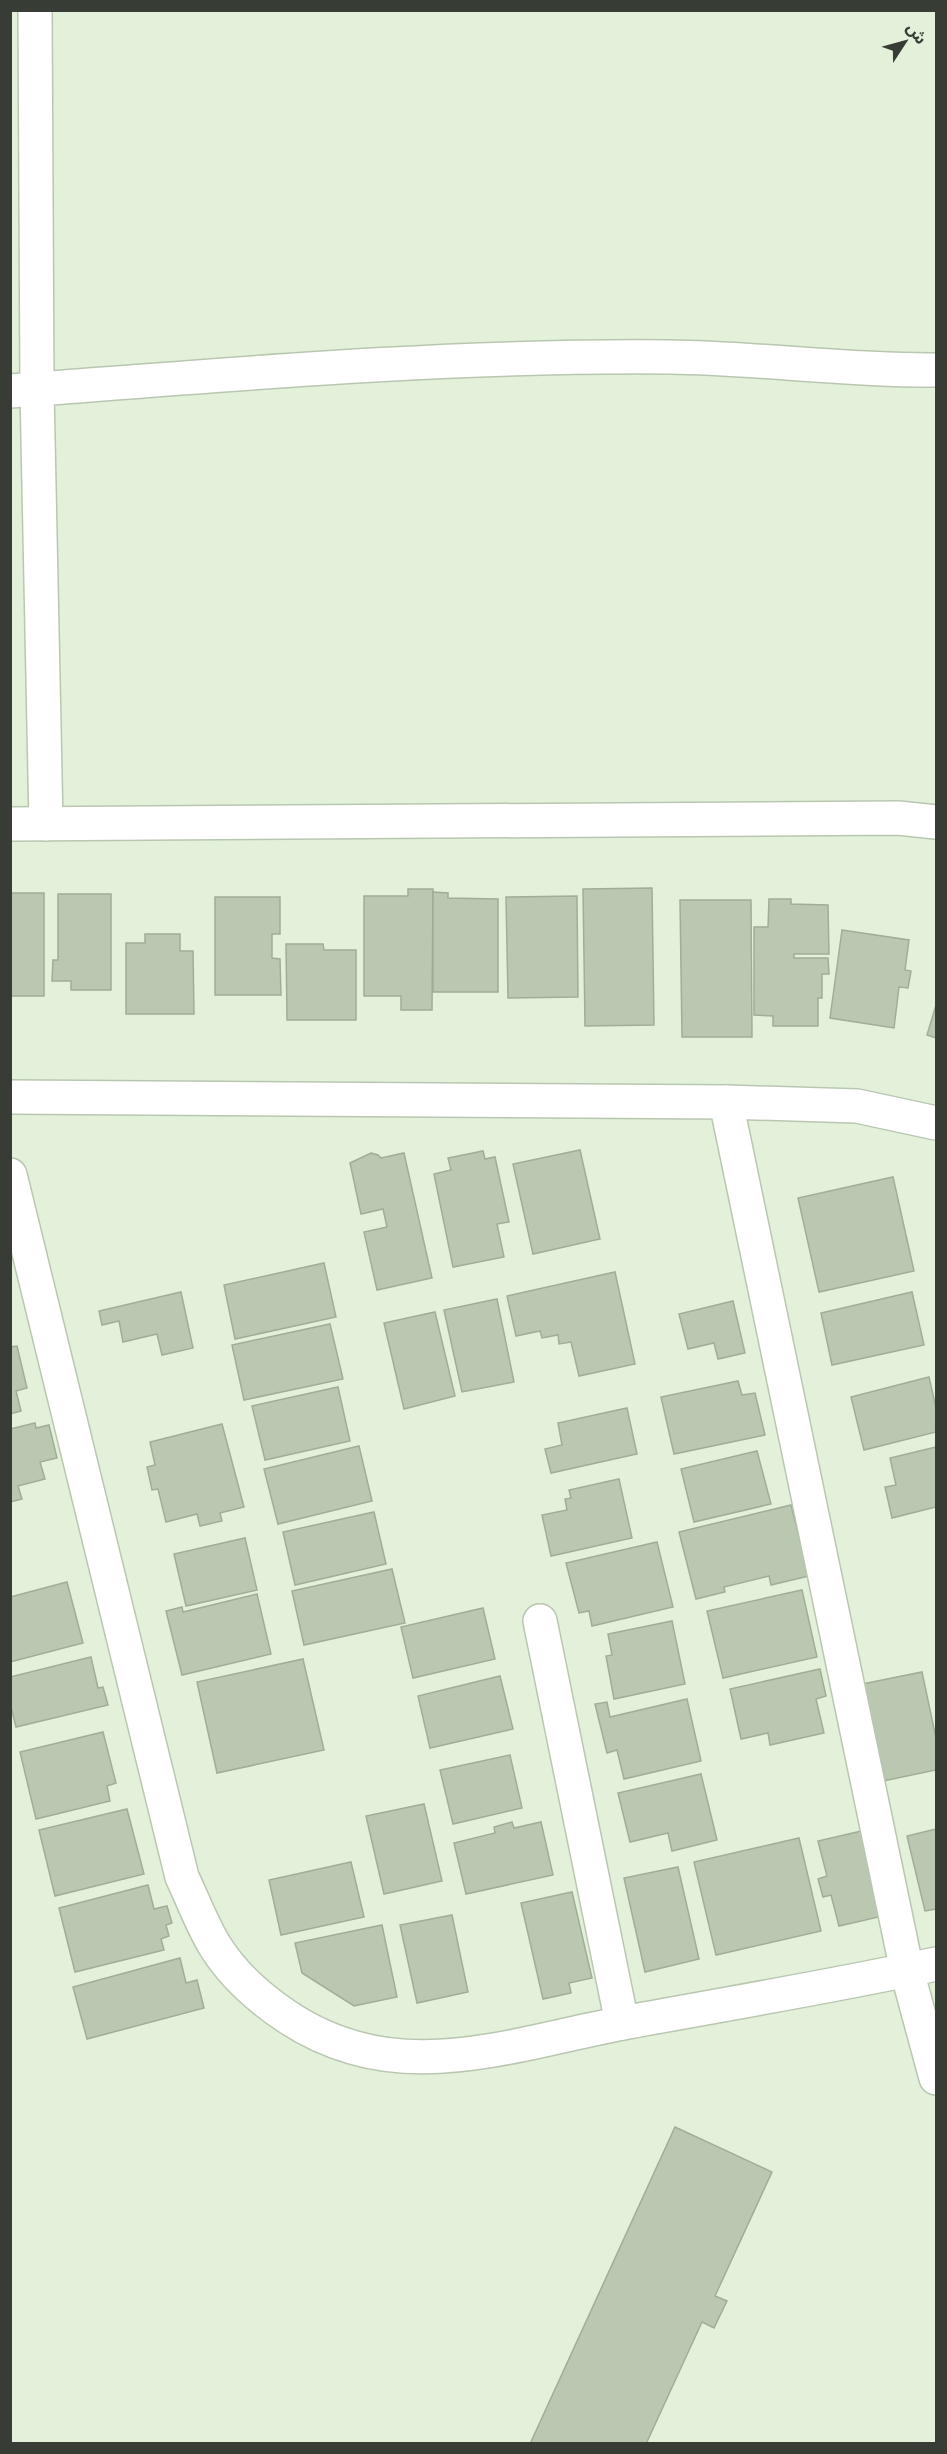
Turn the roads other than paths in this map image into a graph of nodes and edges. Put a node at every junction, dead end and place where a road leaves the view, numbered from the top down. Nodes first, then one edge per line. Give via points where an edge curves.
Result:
1 (35, 10) edge
2 (936, 370) edge
3 (24, 390) edge
4 (936, 822) edge
5 (10, 824) edge
6 (46, 824) junction
7 (10, 1097) edge
8 (726, 1102) junction
9 (936, 1123) edge
10 (10, 1175) edge
11 (540, 1620) dead end
12 (922, 1968) edge
13 (622, 2023) junction
14 (936, 2078) edge

1 - 3 street
2 - 3 street via 671,357 591,358 320,367
3 - 6 street
4 - 6 street via 886,818
5 - 6 street
7 - 8 street
8 - 9 street via 857,1106
8 - 12 street
10 - 13 street via 182,1877 216,1947 254,1994 296,2023 354,2050 420,2059 498,2050
11 - 13 street
12 - 13 street
12 - 14 street

